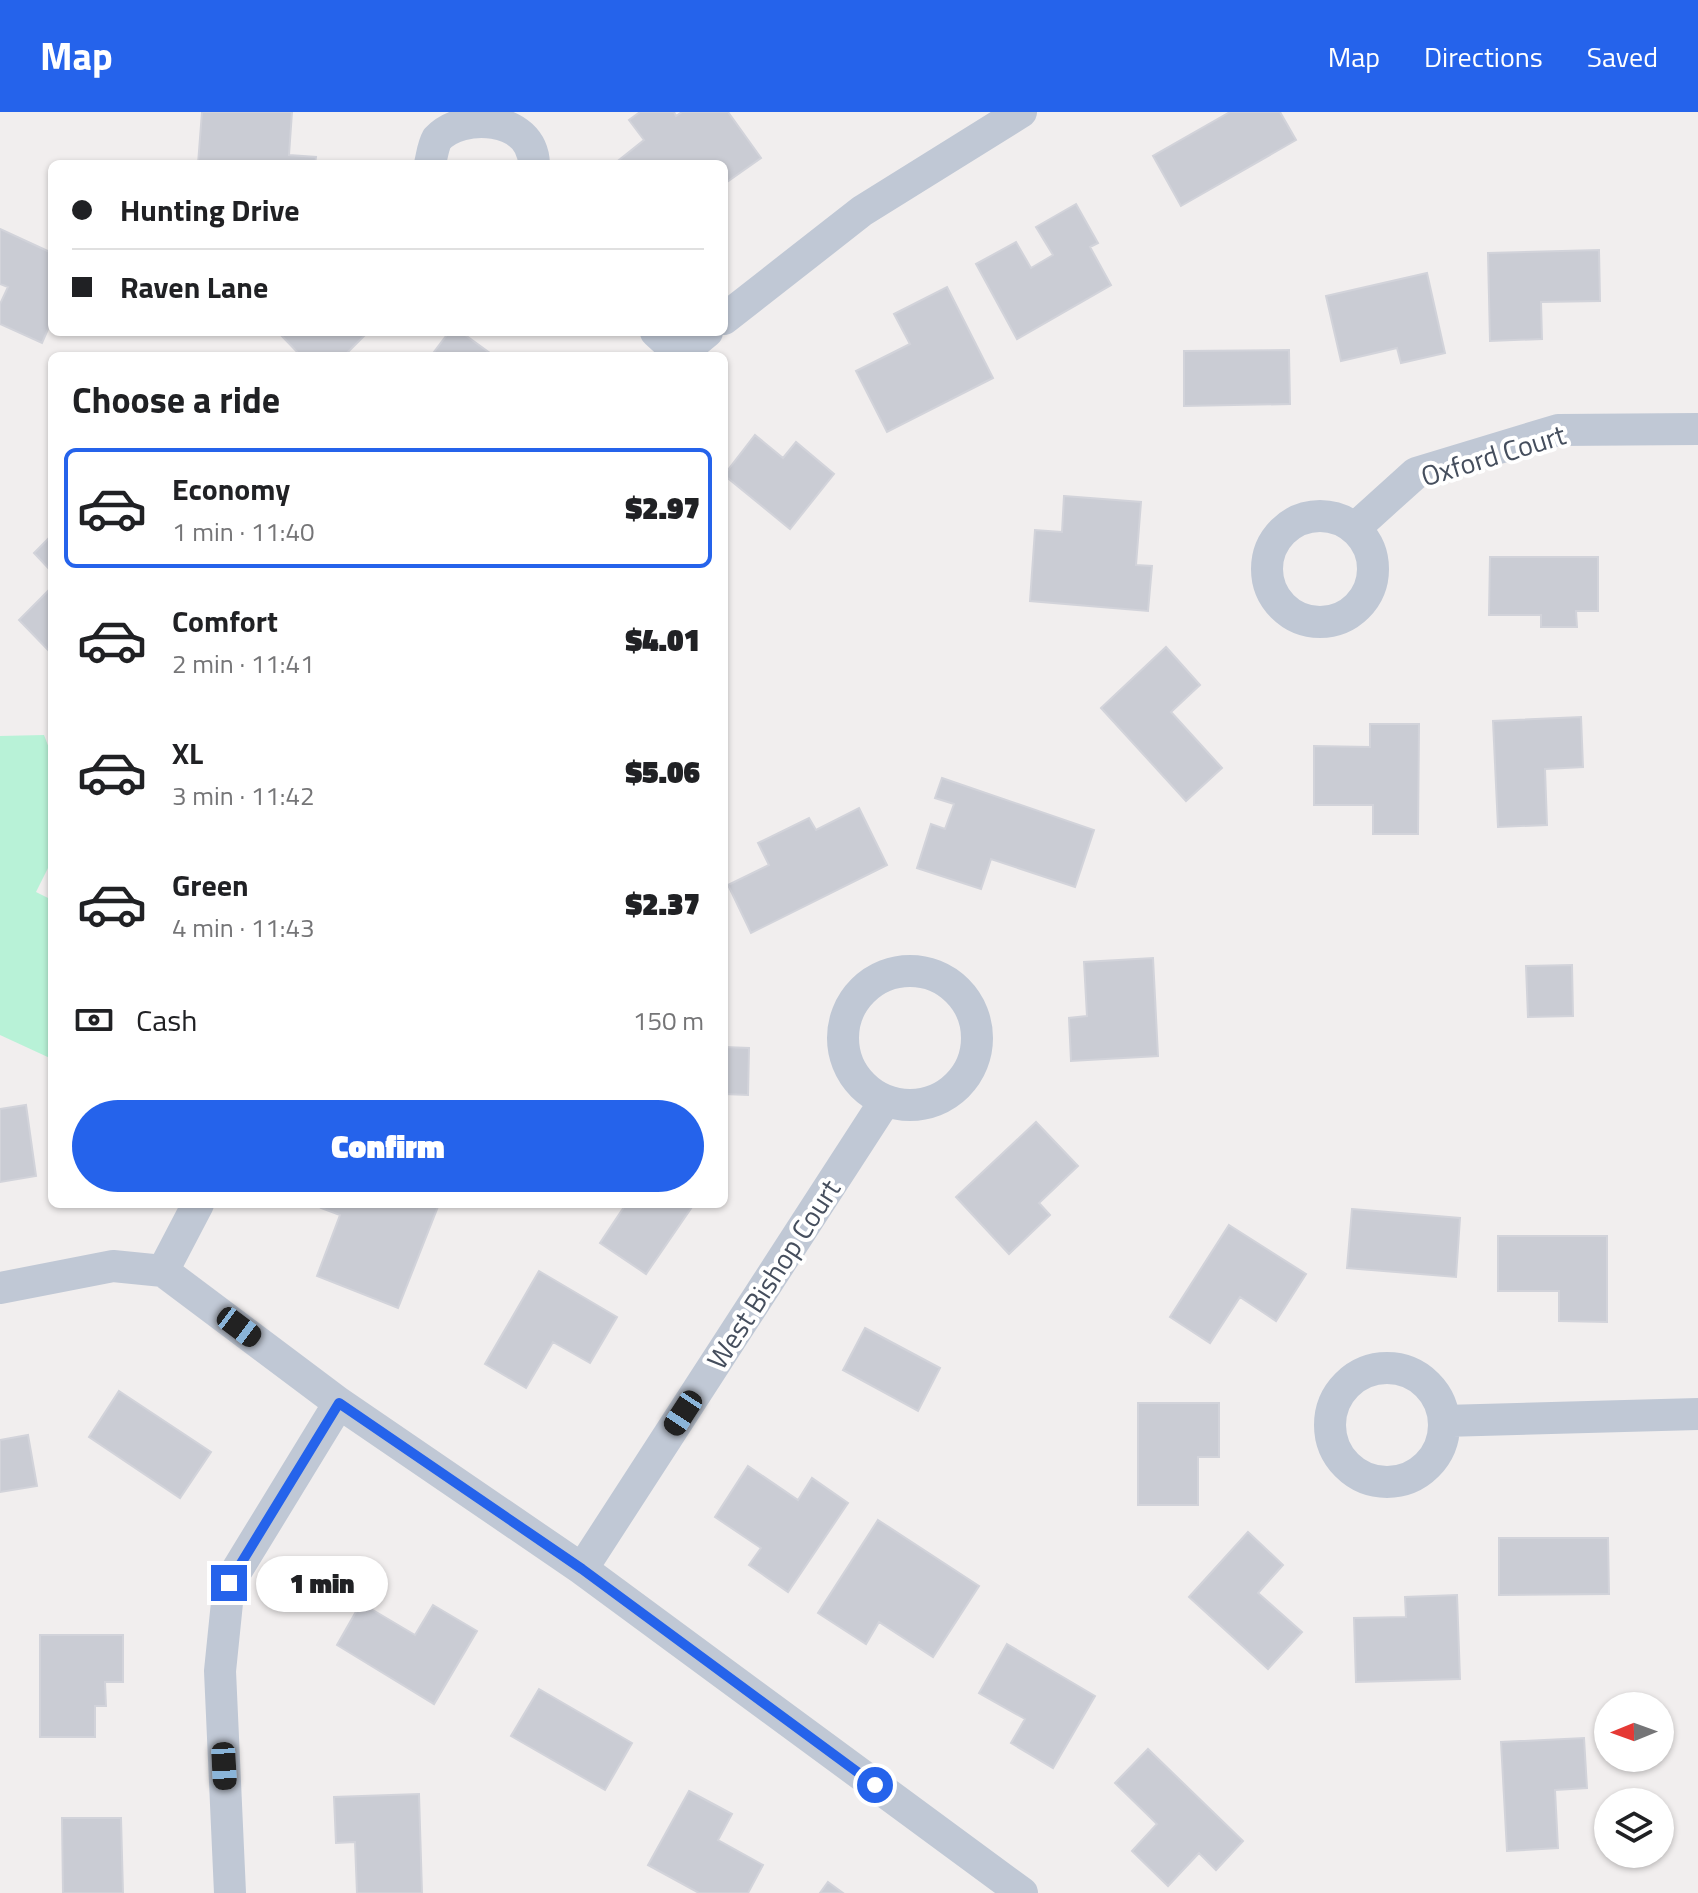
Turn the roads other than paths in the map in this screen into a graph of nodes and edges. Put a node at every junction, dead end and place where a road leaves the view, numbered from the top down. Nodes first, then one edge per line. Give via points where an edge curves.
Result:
1 (1021, 112) edge
2 (431, 160) edge
3 (533, 160) edge
4 (728, 316) edge
5 (660, 336) edge
6 (702, 336) edge
7 (676, 352) edge
8 (683, 352) edge
9 (1698, 429) edge
10 (1355, 528) dead end
11 (885, 1101) junction
12 (196, 1208) edge
13 (163, 1271) junction
14 (0, 1288) edge
15 (339, 1403) junction
16 (1698, 1414) edge
17 (1444, 1421) dead end
18 (582, 1569) junction
19 (230, 1893) edge
20 (1022, 1893) edge

1 - 4 street via 862,211
2 - 3 street via 437,138 450,123 482,113 518,127 529,141
5 - 7 street
6 - 8 street
9 - 10 street, Oxford Court via 1558,430 1416,473
11 - 11 street via 911,1106 937,1100 959,1085 973,1063 978,1037 972,1011 957,990 935,975 910,970 884,976 862,991 848,1013 843,1039 849,1065 863,1086
11 - 18 street, West Bishop Court
12 - 13 street
13 - 14 street via 113,1266
13 - 15 street
15 - 18 street
15 - 19 street via 229,1583 220,1671
16 - 17 street
18 - 20 street

